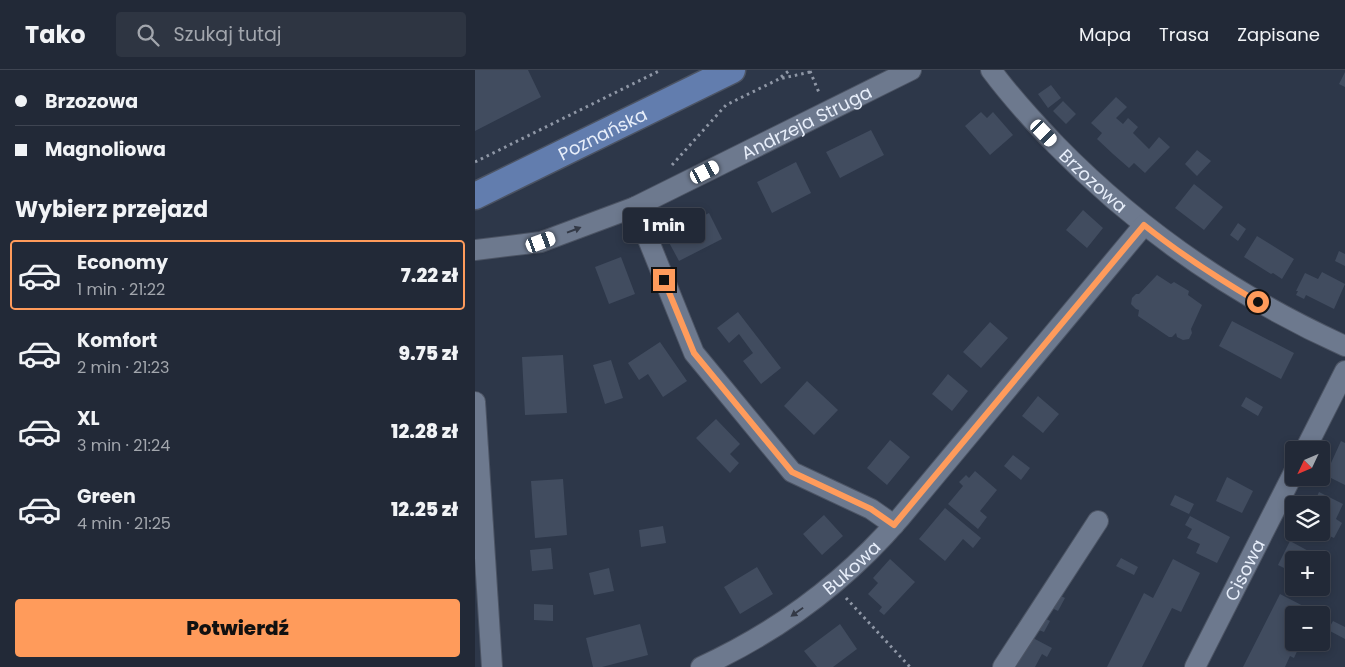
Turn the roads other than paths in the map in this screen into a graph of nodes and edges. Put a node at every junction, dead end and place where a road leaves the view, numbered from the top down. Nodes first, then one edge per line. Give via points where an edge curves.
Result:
1 (731, 70) edge
2 (911, 70) edge
3 (991, 70) edge
4 (475, 196) edge
5 (635, 207) junction
6 (1144, 225) junction
7 (475, 250) edge
8 (1345, 346) edge
9 (1345, 371) edge
10 (475, 402) edge
11 (1310, 441) edge
12 (1287, 486) edge
13 (1098, 521) dead end
14 (894, 525) junction
15 (492, 667) edge
16 (701, 667) edge
17 (1003, 667) edge
18 (1195, 667) edge

1 - 4 main road, Poznańska
2 - 5 street, Andrzeja Struga
3 - 6 street, Brzozowa via 1068,157
7 -> 5 street, Andrzeja Struga via 541,242
5 - 14 street via 700,361 792,472 871,509
6 - 8 street, Brzozowa via 1236,289
6 - 14 street, Bukowa
9 - 11 street
10 - 15 street
12 - 18 street, Cisowa
13 - 17 street
14 -> 16 street, Bukowa via 860,560 805,606 740,648

